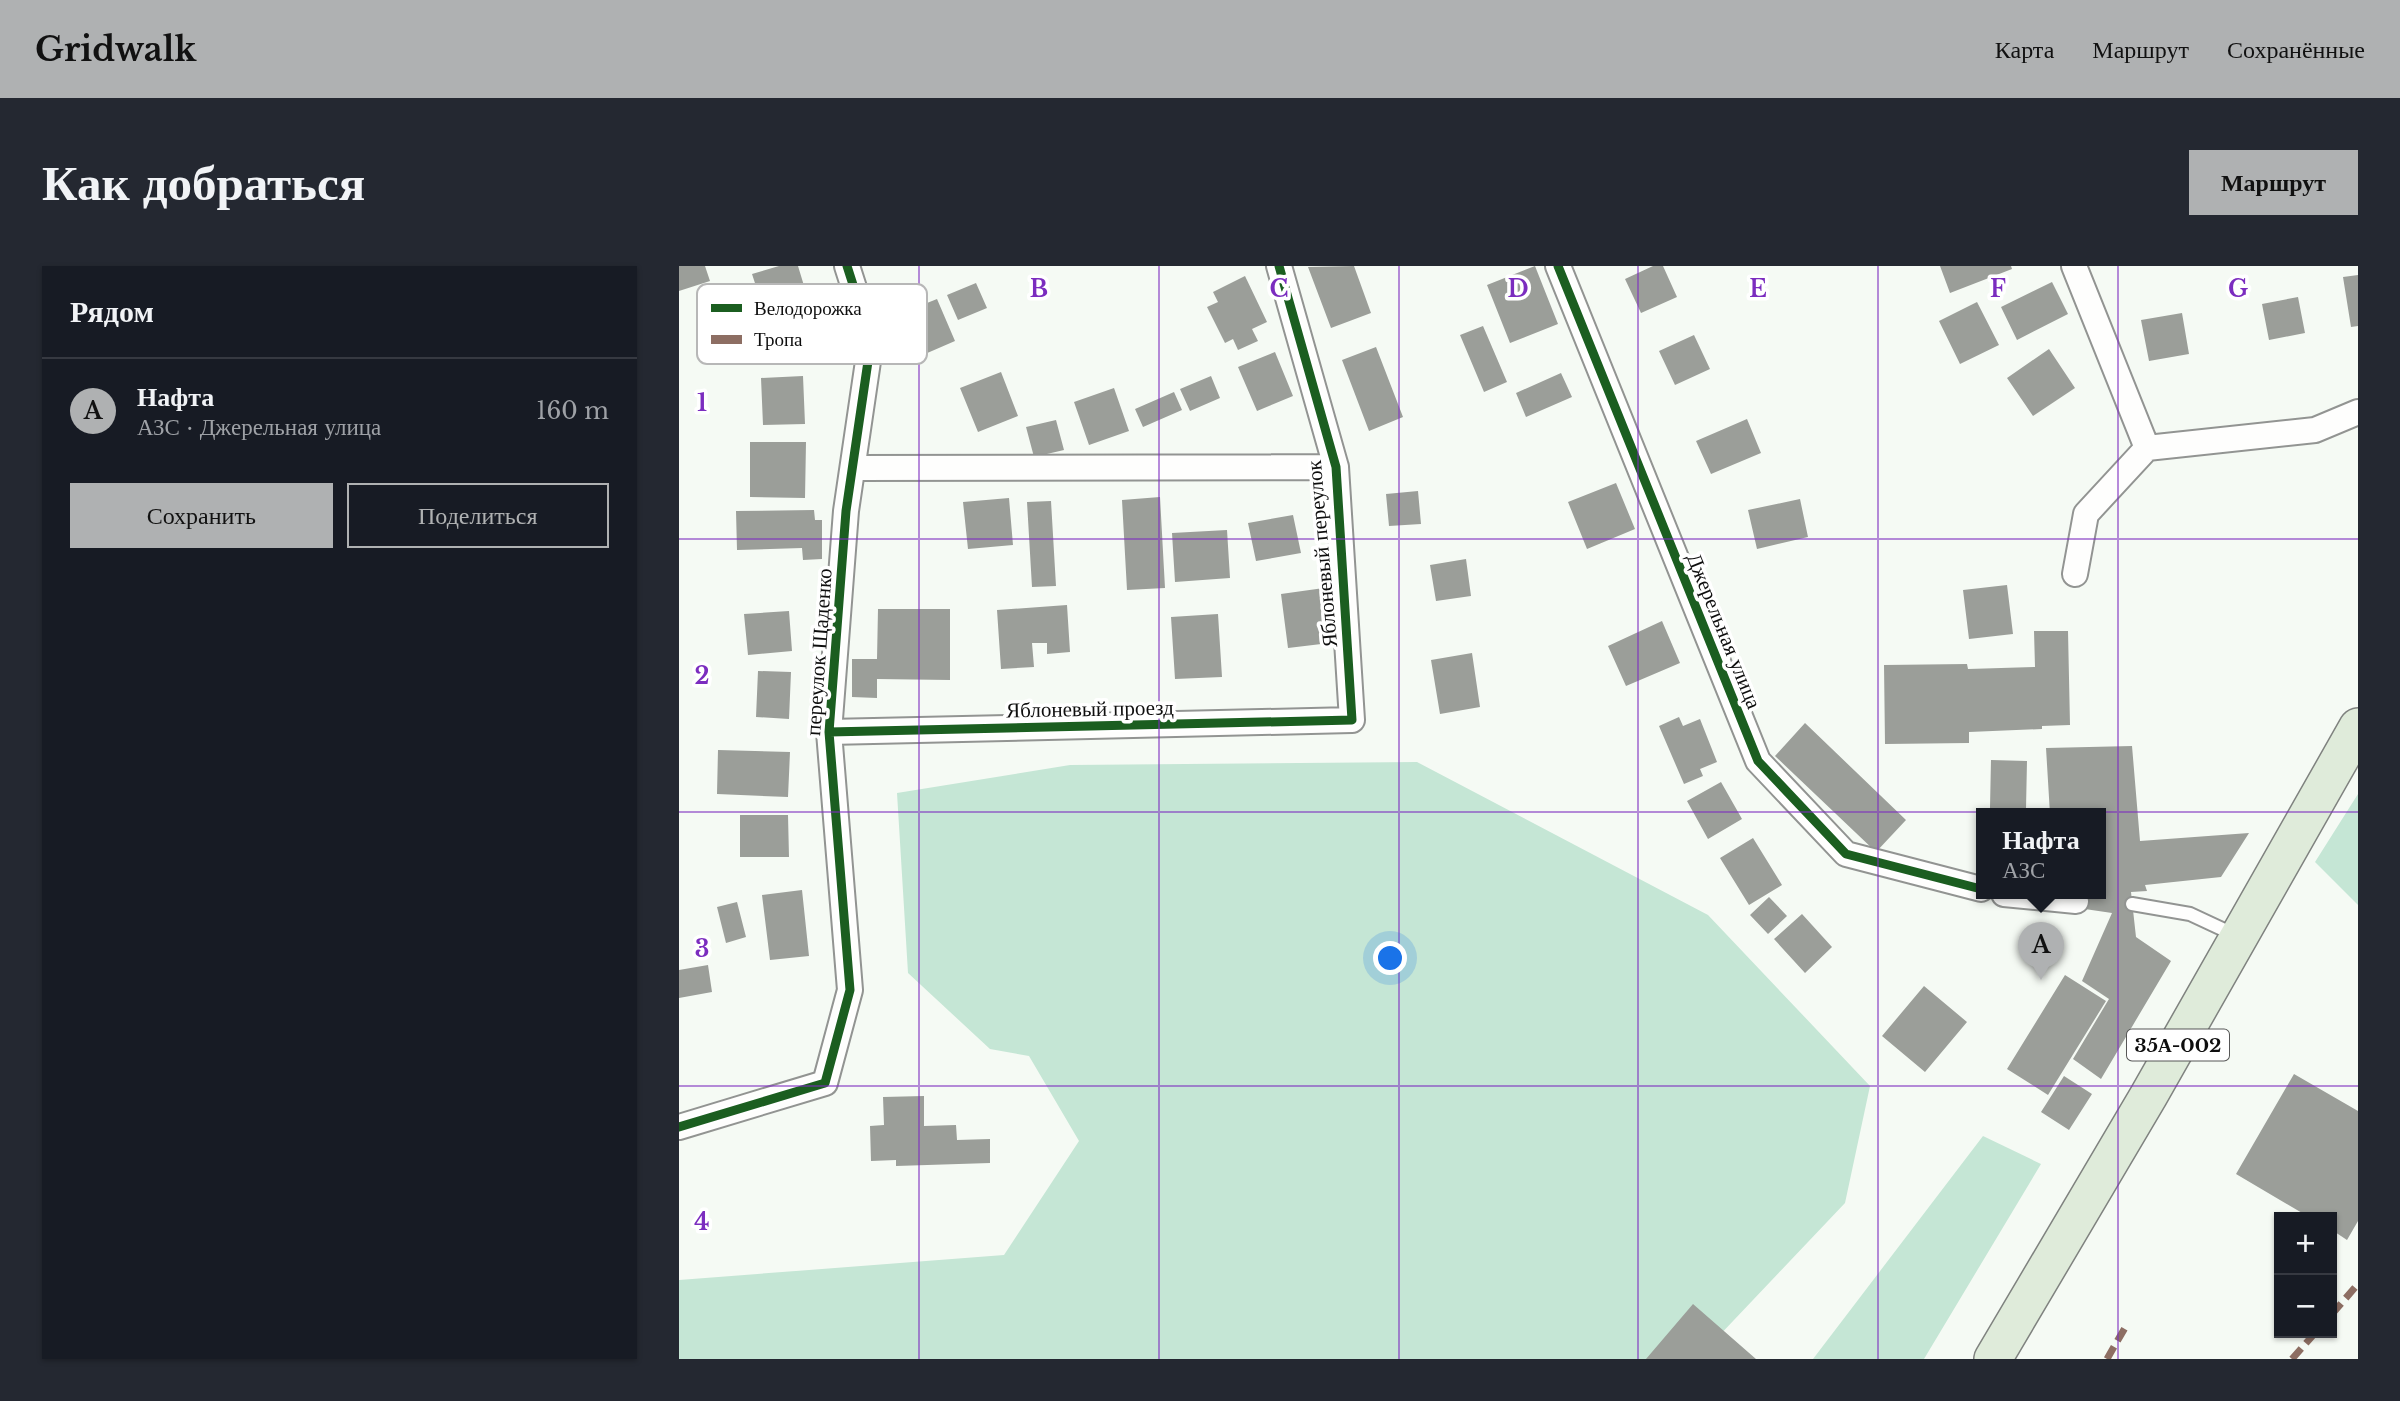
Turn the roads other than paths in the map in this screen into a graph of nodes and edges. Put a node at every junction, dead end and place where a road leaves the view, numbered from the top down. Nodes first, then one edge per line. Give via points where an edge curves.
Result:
1 (847, 266) edge
2 (1279, 266) edge
3 (1558, 266) edge
4 (2074, 266) edge
5 (853, 284) edge
6 (868, 364) edge
7 (2358, 412) edge
8 (2147, 448) junction
9 (1336, 467) junction
10 (853, 468) junction
11 (2075, 574) dead end
12 (1352, 720) joint
13 (2358, 727) edge
14 (829, 732) junction
15 (1976, 887) edge
16 (2055, 899) edge
17 (2076, 901) dead end
18 (2133, 904) dead end
19 (2239, 937) junction
20 (679, 1127) edge
21 (1993, 1359) edge

1 - 5 street, переулок Щаденко
2 - 9 street, Яблоневый переулок
3 - 15 street, Джерельная улица via 1758,761 1846,854
4 - 8 street
6 - 10 street, переулок Щаденко
7 - 8 street via 2315,430
8 - 11 street via 2086,514
9 - 10 street
9 - 12 street, Яблоневый переулок
10 - 14 street, переулок Щаденко
12 - 14 street, Яблоневый проезд
13 - 19 main road, 35А-002
14 - 20 street, переулок Щаденко via 850,990 825,1083
16 - 17 street
18 - 19 lane via 2190,914
19 - 21 main road, 35А-002

